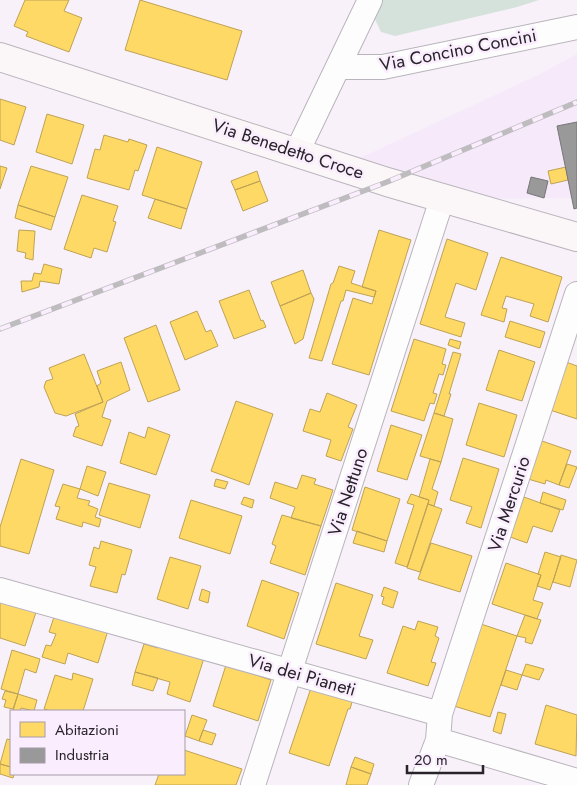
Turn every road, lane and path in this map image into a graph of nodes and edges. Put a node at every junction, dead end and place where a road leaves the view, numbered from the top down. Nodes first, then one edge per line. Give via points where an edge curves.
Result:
1 (370, 0) edge
2 (577, 27) edge
3 (0, 57) edge
4 (339, 67) junction
5 (298, 152) junction
6 (442, 199) junction
7 (577, 237) edge
8 (577, 294) edge
9 (0, 590) edge
10 (290, 672) junction
11 (440, 714) junction
12 (438, 740) junction
13 (577, 781) edge
14 (253, 785) edge
15 (421, 785) edge

1 - 4 street
2 - 4 street, Via Concino Concini via 383,67
3 - 5 main road, Via Benedetto Croce
4 - 5 street
5 - 6 main road, Via Benedetto Croce
6 - 7 main road, Via Benedetto Croce
6 - 10 street, Via Nettuno
8 - 11 street, Via Mercurio
9 - 10 street, Via dei Pianeti
10 - 11 street, Via dei Pianeti
10 - 14 street, Via Nettuno
11 - 12 street
12 - 13 street
12 - 15 street

